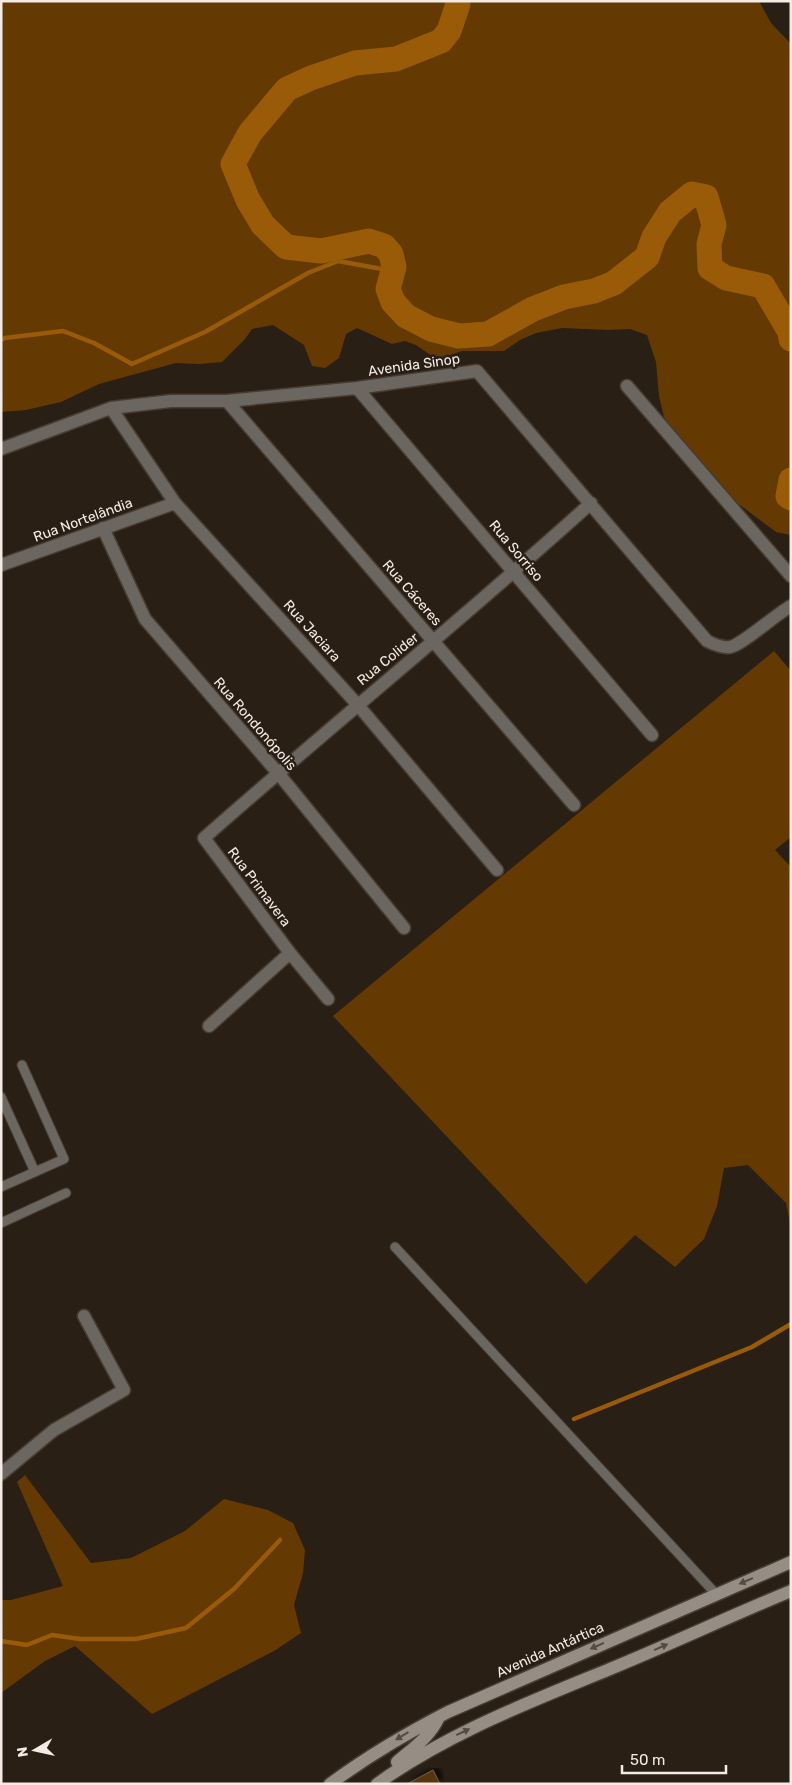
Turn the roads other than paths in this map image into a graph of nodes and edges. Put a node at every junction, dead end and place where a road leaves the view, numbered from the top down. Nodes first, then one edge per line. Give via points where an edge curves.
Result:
1 (627, 386) dead end
2 (357, 388) junction
3 (227, 401) junction
4 (111, 408) junction
5 (1, 448) edge
6 (175, 503) junction
7 (591, 504) junction
8 (103, 528) junction
9 (1, 565) edge
10 (515, 572) junction
11 (791, 576) edge
12 (791, 606) edge
13 (434, 642) junction
14 (358, 704) junction
15 (652, 735) dead end
16 (278, 773) junction
17 (574, 805) dead end
18 (204, 838) joint
19 (496, 870) dead end
20 (404, 928) dead end
21 (290, 953) junction
22 (328, 999) dead end
23 (209, 1026) dead end
24 (22, 1065) dead end
25 (1, 1097) edge
26 (35, 1172) junction
27 (1, 1187) edge
28 (66, 1193) dead end
29 (1, 1223) edge
30 (395, 1247) dead end
31 (84, 1316) dead end
32 (1, 1474) edge
33 (791, 1562) edge
34 (791, 1591) edge
35 (716, 1594) junction
36 (440, 1716) junction
37 (380, 1783) edge
38 (330, 1784) edge

1 - 11 street
2 - 3 street, Avenida Sinop
2 - 7 street, Avenida Sinop via 477,371
2 - 10 street, Rua Sorriso
3 - 4 street, Avenida Sinop via 171,401
3 - 13 street, Rua Cáceres
4 - 5 street, Avenida Sinop
4 - 6 street, Rua Jaciara
6 - 8 street, Rua Nortelândia
6 - 14 street, Rua Jaciara
7 - 10 street, Rua Colider
7 - 12 street, Avenida Sinop via 707,641 722,647 735,646
8 - 9 street, Rua Nortelândia
8 - 16 street, Rua Rondonópolis via 145,619
10 - 13 street, Rua Colider
10 - 15 street, Rua Sorriso
13 - 14 street, Rua Colider
13 - 17 street, Rua Cáceres
14 - 16 street, Rua Colider
14 - 19 street, Rua Jaciara
16 - 18 street, Rua Colider
16 - 20 street, Rua Rondonópolis
18 - 21 street, Rua Primavera
21 - 22 street, Rua Primavera
21 - 23 street
24 - 26 lane via 64,1159
25 - 26 lane
26 - 27 lane
28 - 29 lane
30 - 35 lane
31 - 32 street via 124,1390 54,1430
33 -> 35 main road, Avenida Antártica
37 -> 34 main road via 415,1758 503,1713
35 -> 36 main road, Avenida Antártica
36 - 37 main road via 424,1739 390,1768
36 -> 38 main road, Avenida Antártica via 409,1732

